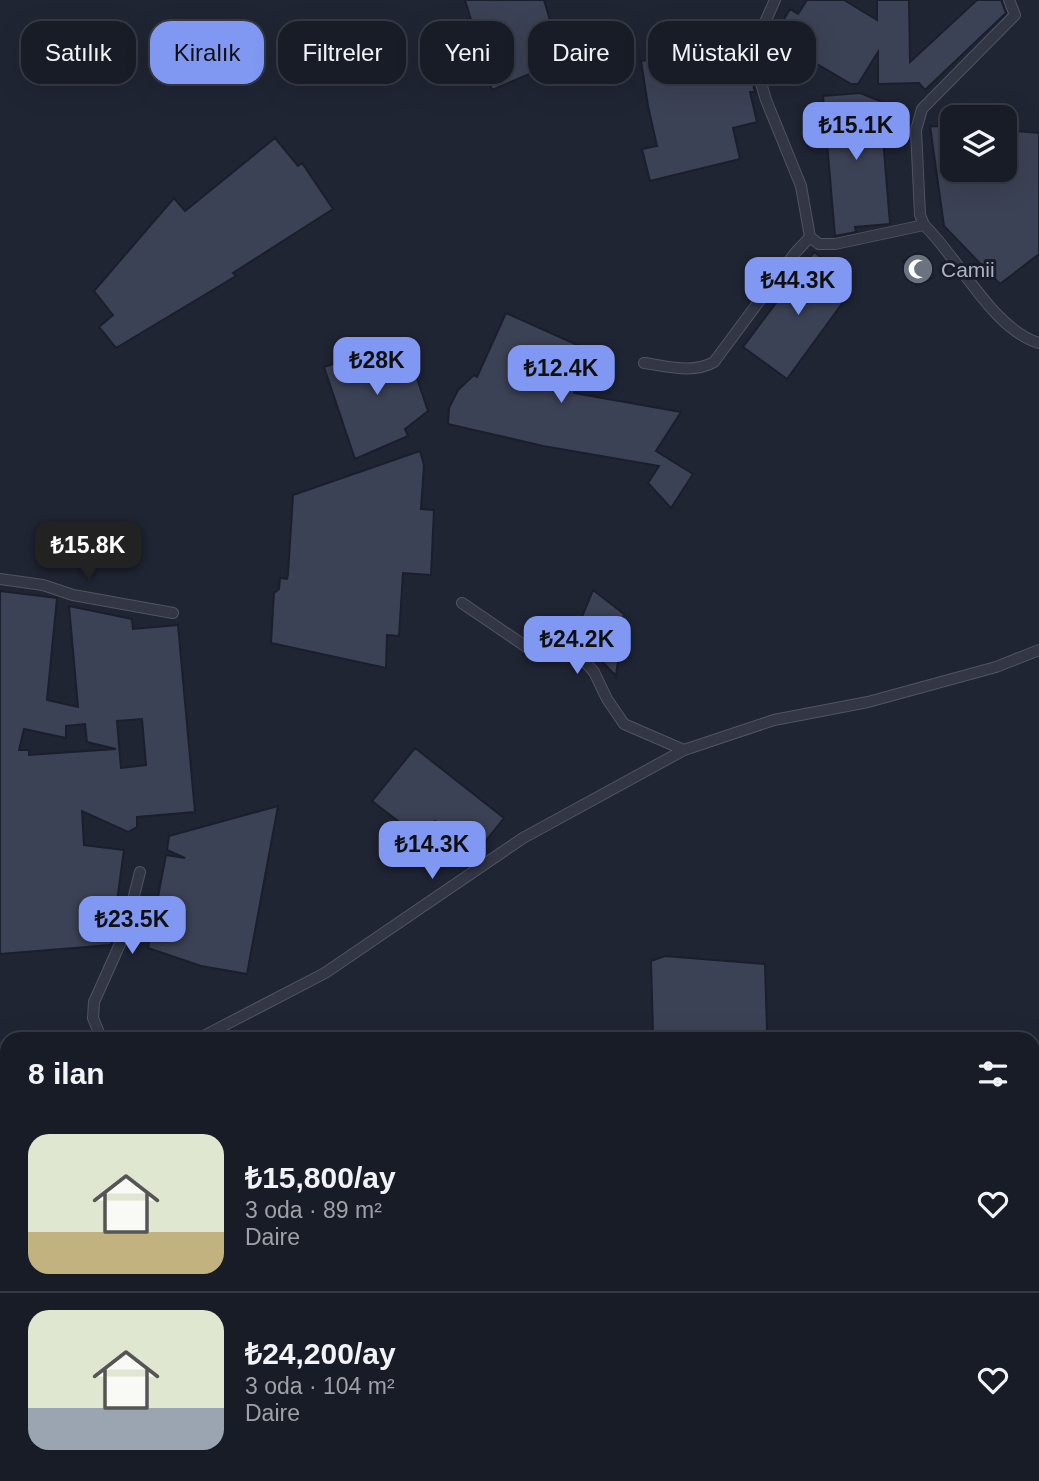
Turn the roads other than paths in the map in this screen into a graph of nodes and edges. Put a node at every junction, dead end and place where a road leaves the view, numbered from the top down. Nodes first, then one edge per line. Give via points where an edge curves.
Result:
1 (775, 0) edge
2 (1009, 0) edge
3 (924, 225) junction
4 (810, 237) junction
5 (1039, 343) edge
6 (643, 363) dead end
7 (0, 579) edge
8 (462, 603) dead end
9 (173, 613) dead end
10 (1039, 650) edge
11 (684, 750) junction
12 (140, 872) dead end
13 (99, 1032) edge
14 (211, 1032) edge

1 - 4 street via 757,40 759,76 801,186
2 - 3 street via 1015,15 922,110 916,130
3 - 4 street via 829,245
3 - 5 street via 988,305 1026,339
4 - 6 street via 714,362 690,369
7 - 9 street
8 - 11 street via 528,648 582,658 624,724
10 - 11 street via 996,667 868,702 774,720
11 - 14 street via 523,838 325,973
12 - 13 street via 124,934 94,1002 93,1018

